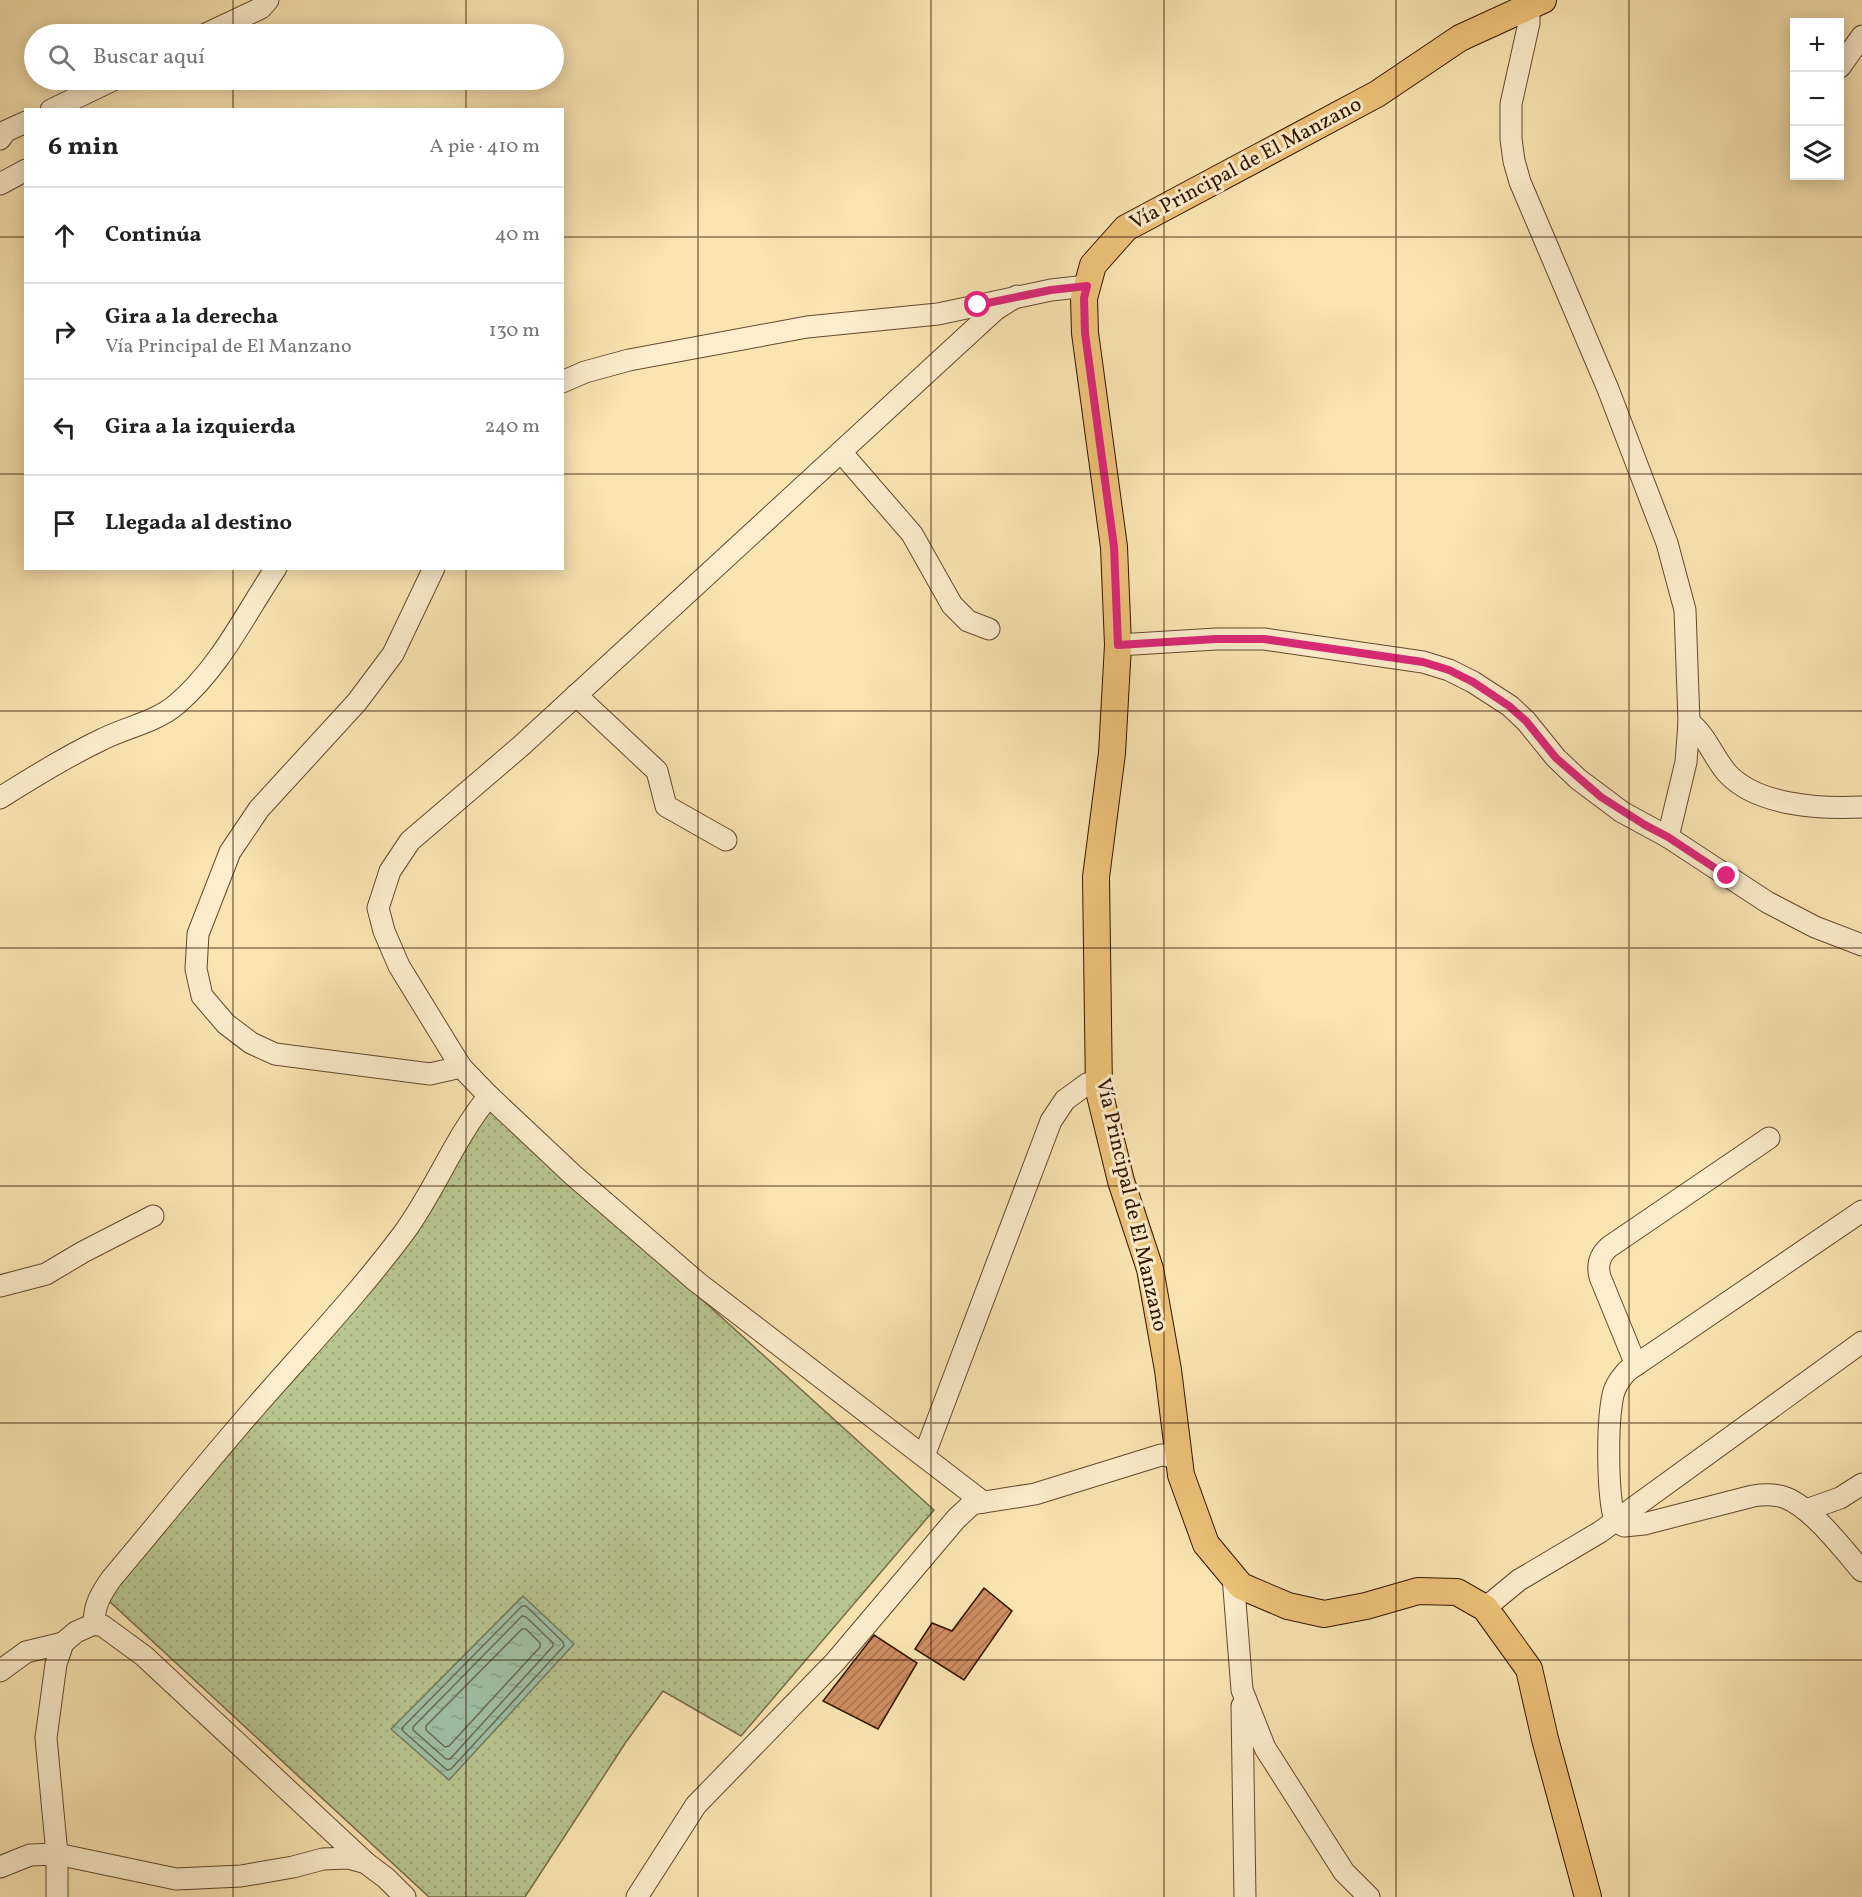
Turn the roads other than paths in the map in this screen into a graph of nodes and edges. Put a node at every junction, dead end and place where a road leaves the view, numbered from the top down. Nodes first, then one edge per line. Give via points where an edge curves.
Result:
1 (268, 0) edge
2 (1536, 3) edge
3 (227, 24) edge
4 (1862, 36) edge
5 (1844, 60) edge
6 (92, 90) edge
7 (55, 108) edge
8 (24, 123) edge
9 (0, 139) edge
10 (24, 171) edge
11 (0, 184) edge
12 (1087, 286) junction
13 (1017, 296) junction
14 (564, 381) edge
15 (841, 452) junction
16 (275, 570) edge
17 (433, 570) edge
18 (989, 629) dead end
19 (1118, 645) junction
20 (576, 695) junction
21 (1689, 722) junction
22 (0, 798) edge
23 (1862, 807) edge
24 (1668, 837) junction
25 (726, 840) dead end
26 (1862, 945) edge
27 (461, 1067) junction
28 (1099, 1091) junction
29 (489, 1096) junction
30 (1769, 1138) dead end
31 (1862, 1211) edge
32 (153, 1216) dead end
33 (0, 1286) edge
34 (1862, 1342) edge
35 (1636, 1365) junction
36 (924, 1456) junction
37 (1181, 1475) junction
38 (1862, 1484) edge
39 (983, 1502) junction
40 (1806, 1510) junction
41 (1615, 1521) junction
42 (1862, 1571) edge
43 (1233, 1576) junction
44 (1485, 1608) junction
45 (94, 1624) junction
46 (63, 1643) junction
47 (0, 1671) edge
48 (1242, 1690) junction
49 (57, 1854) junction
50 (366, 1863) junction
51 (0, 1867) edge
52 (643, 1894) edge
53 (57, 1897) edge
54 (405, 1897) edge
55 (1245, 1897) edge
56 (1369, 1897) edge
57 (1588, 1897) edge

1 - 3 street via 261,8
2 - 12 main road, Vía Principal de El Manzano via 1460,38 1377,94 1126,228 1093,265
2 - 21 street via 1511,104 1514,161 1667,543 1686,610
4 - 5 street
6 - 7 street
8 - 9 street via 6,131
10 - 11 street
12 - 13 street
12 - 19 main road, Vía Principal de El Manzano via 1085,333 1114,547
13 - 14 street via 939,314 807,327 629,360
13 - 15 street via 995,310
15 - 18 street via 912,534 952,605 968,621
15 - 20 street
16 - 22 street via 229,646 175,706 104,738
17 - 27 street via 393,654 357,702 259,809 230,852 198,934 196,969 202,996 226,1024 251,1043 275,1054 430,1074
19 - 24 street via 1264,639 1440,667 1473,682 1509,706 1578,779 1622,812
19 - 28 main road, Vía Principal de El Manzano via 1112,753 1096,877
20 - 25 street via 657,771 666,806
20 - 27 street via 410,841 390,871 378,908 399,966
21 - 23 street via 1706,740 1725,771 1754,793 1817,807
21 - 24 street via 1686,762
24 - 26 street via 1767,902
27 - 29 street
28 - 36 street via 1087,1084 1065,1100 1051,1121
28 - 37 main road, Vía Principal de El Manzano via 1121,1181 1150,1269
29 - 36 street via 697,1282
29 - 45 street via 470,1119 404,1232 112,1578 99,1595
30 - 35 street via 1601,1256 1600,1277
31 - 35 street
32 - 33 street via 46,1274
34 - 41 street
35 - 41 street via 1616,1386 1610,1415 1610,1490
36 - 39 street
37 - 39 street via 1178,1457 1161,1455 1035,1494
37 - 43 main road, Vía Principal de El Manzano via 1206,1544
38 - 40 street via 1840,1498
39 - 52 street via 972,1504 956,1519 835,1662 696,1805
40 - 41 street via 1787,1498 1765,1494 1644,1524 1624,1526
40 - 42 street
41 - 44 street via 1520,1580
43 - 44 main road, Vía Principal de El Manzano via 1241,1586 1279,1602 1324,1614 1418,1591 1457,1592
43 - 48 street
44 - 57 main road, Vía Principal de El Manzano via 1529,1669
45 - 46 street
45 - 50 street via 103,1626 144,1656
46 - 47 street via 26,1652
46 - 49 street via 56,1664 46,1738
48 - 55 street
48 - 56 street via 1265,1748 1287,1785 1344,1872
49 - 50 street via 176,1879 241,1876 323,1859 348,1858
49 - 51 street via 30,1855
49 - 53 street
50 - 54 street

